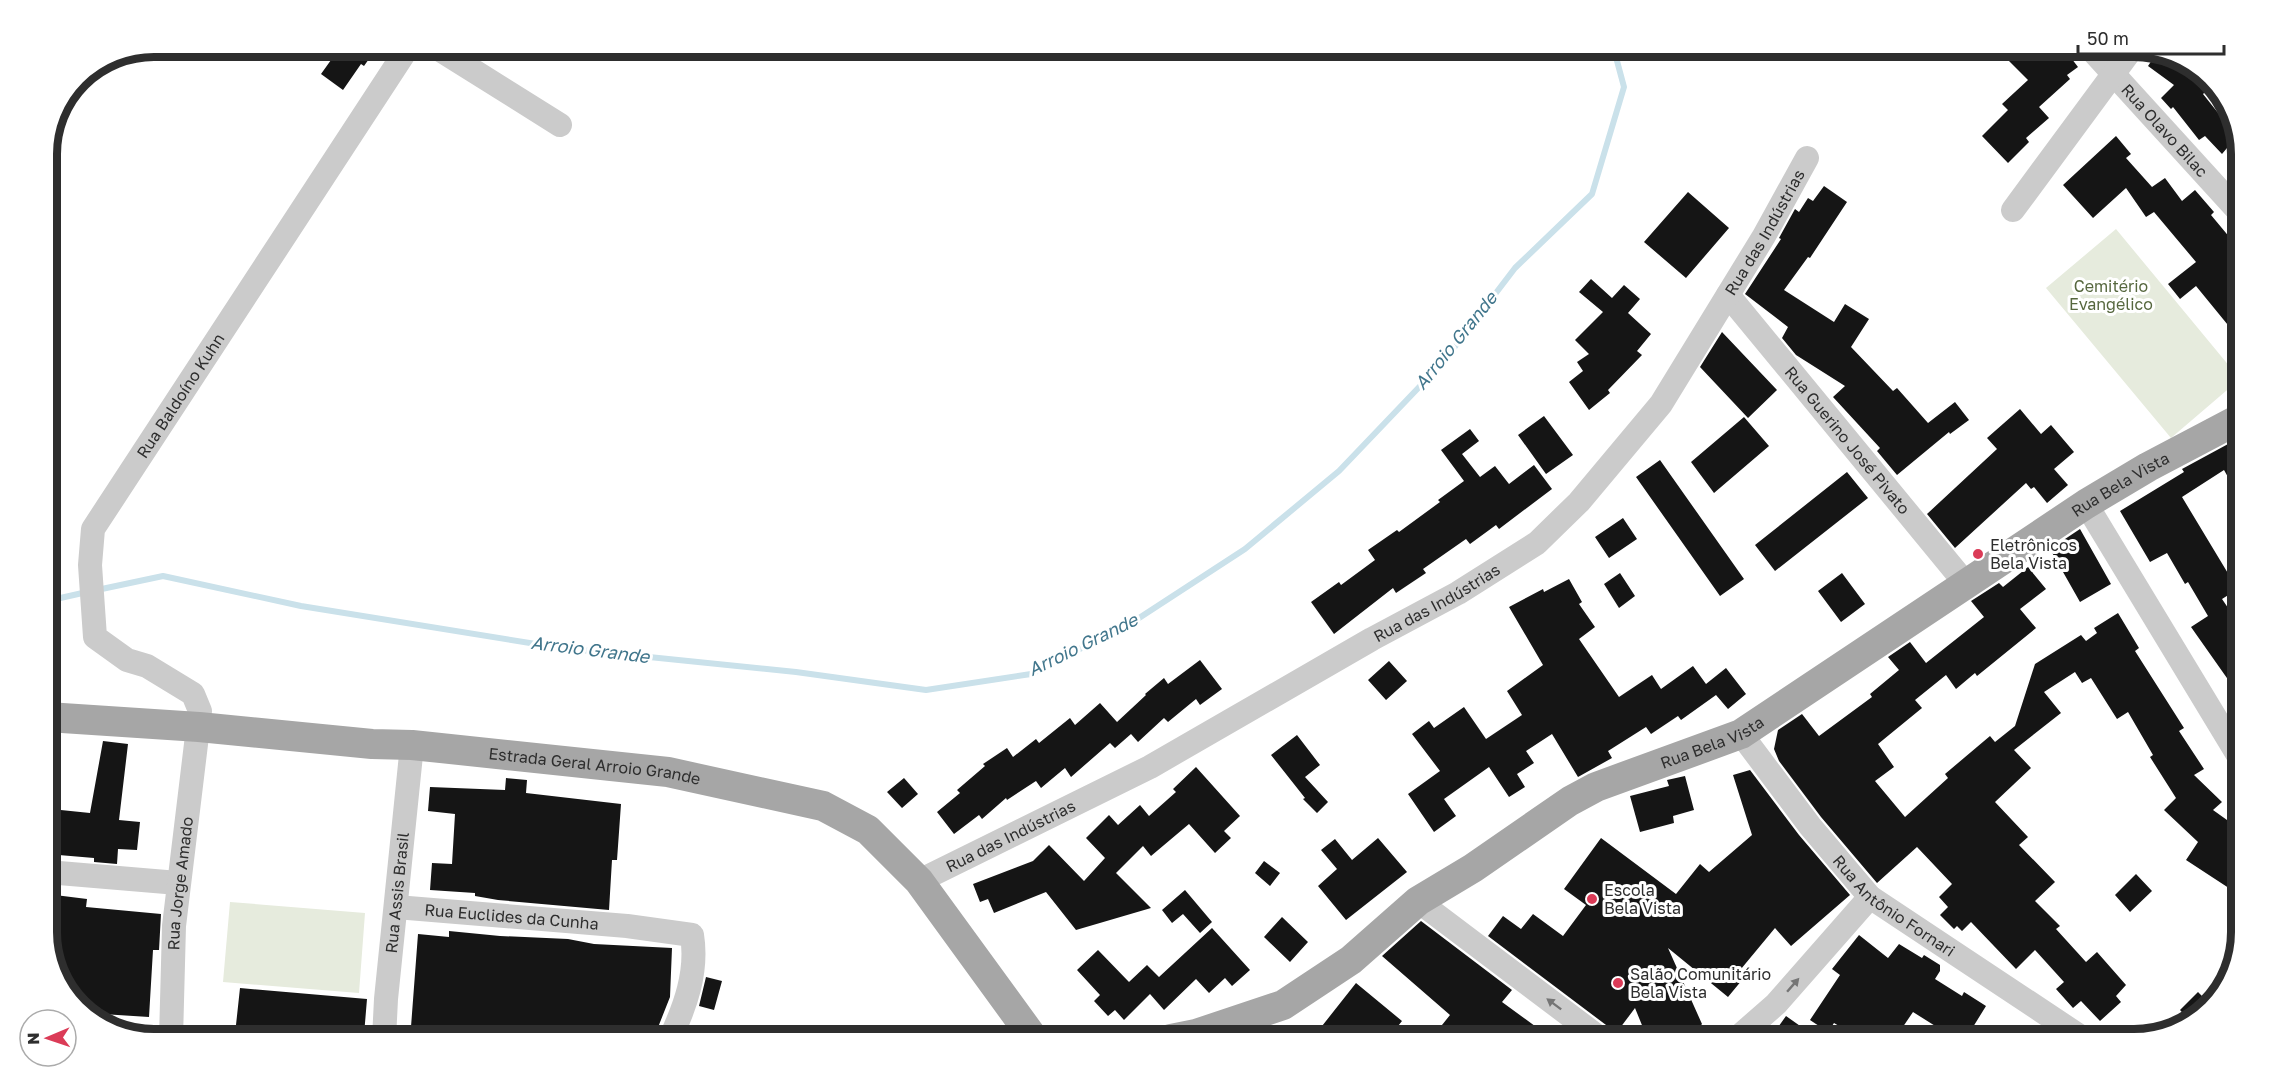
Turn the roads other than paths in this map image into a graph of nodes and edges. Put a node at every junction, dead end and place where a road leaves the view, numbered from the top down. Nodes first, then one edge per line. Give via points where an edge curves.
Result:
1 (402, 57) edge
2 (452, 57) edge
3 (2098, 57) edge
4 (2125, 57) edge
5 (2112, 73) junction
6 (560, 125) dead end
7 (1807, 158) dead end
8 (2231, 203) edge
9 (2013, 210) dead end
10 (1728, 295) junction
11 (2231, 422) edge
12 (2086, 504) junction
13 (1966, 584) junction
14 (57, 718) edge
15 (199, 727) junction
16 (1741, 734) junction
17 (2231, 743) edge
18 (412, 745) junction
19 (57, 873) edge
20 (919, 881) junction
21 (178, 883) junction
22 (1870, 897) junction
23 (1418, 901) junction
24 (396, 907) junction
25 (170, 1029) edge
26 (385, 1029) edge
27 (675, 1029) edge
28 (1026, 1029) edge
29 (1211, 1029) edge
30 (1586, 1029) edge
31 (1748, 1029) edge
32 (2068, 1029) edge

1 - 15 street, Rua Baldoíno Kuhn via 93,529 90,565 95,637 127,660 147,666 193,694 200,711
2 - 6 street
3 - 5 street, Rua Olavo Bilac
4 - 5 street
5 - 8 street, Rua Olavo Bilac
5 - 9 street
7 - 10 street, Rua das Indústrias
10 - 13 street, Rua Guerino José Pivato
10 - 20 street, Rua das Indústrias via 1661,404 1579,502 1537,543 1458,593 1150,767
11 - 12 main road, Rua Bela Vista
12 - 13 main road, Rua Bela Vista
12 - 17 street
13 - 16 main road, Rua Bela Vista
14 - 15 main road, Estrada Geral Arroio Grande
15 - 18 main road, Estrada Geral Arroio Grande
15 - 21 street, Rua Jorge Amado
16 - 22 street, Rua Antônio Fornari
16 - 23 main road, Rua Bela Vista via 1596,787
18 - 20 main road, Estrada Geral Arroio Grande via 668,772 823,806 868,830
18 - 24 street, Rua Assis Brasil
19 - 21 street
20 - 28 main road, Estrada Geral Arroio Grande
21 - 25 street, Rua Jorge Amado
31 -> 22 street via 1776,1004
22 - 32 street, Rua Antônio Fornari
23 - 29 main road, Rua Bela Vista via 1352,960 1283,1005
30 -> 23 street
24 - 26 street, Rua Assis Brasil
24 - 27 street, Rua Euclides da Cunha via 693,935 692,978

